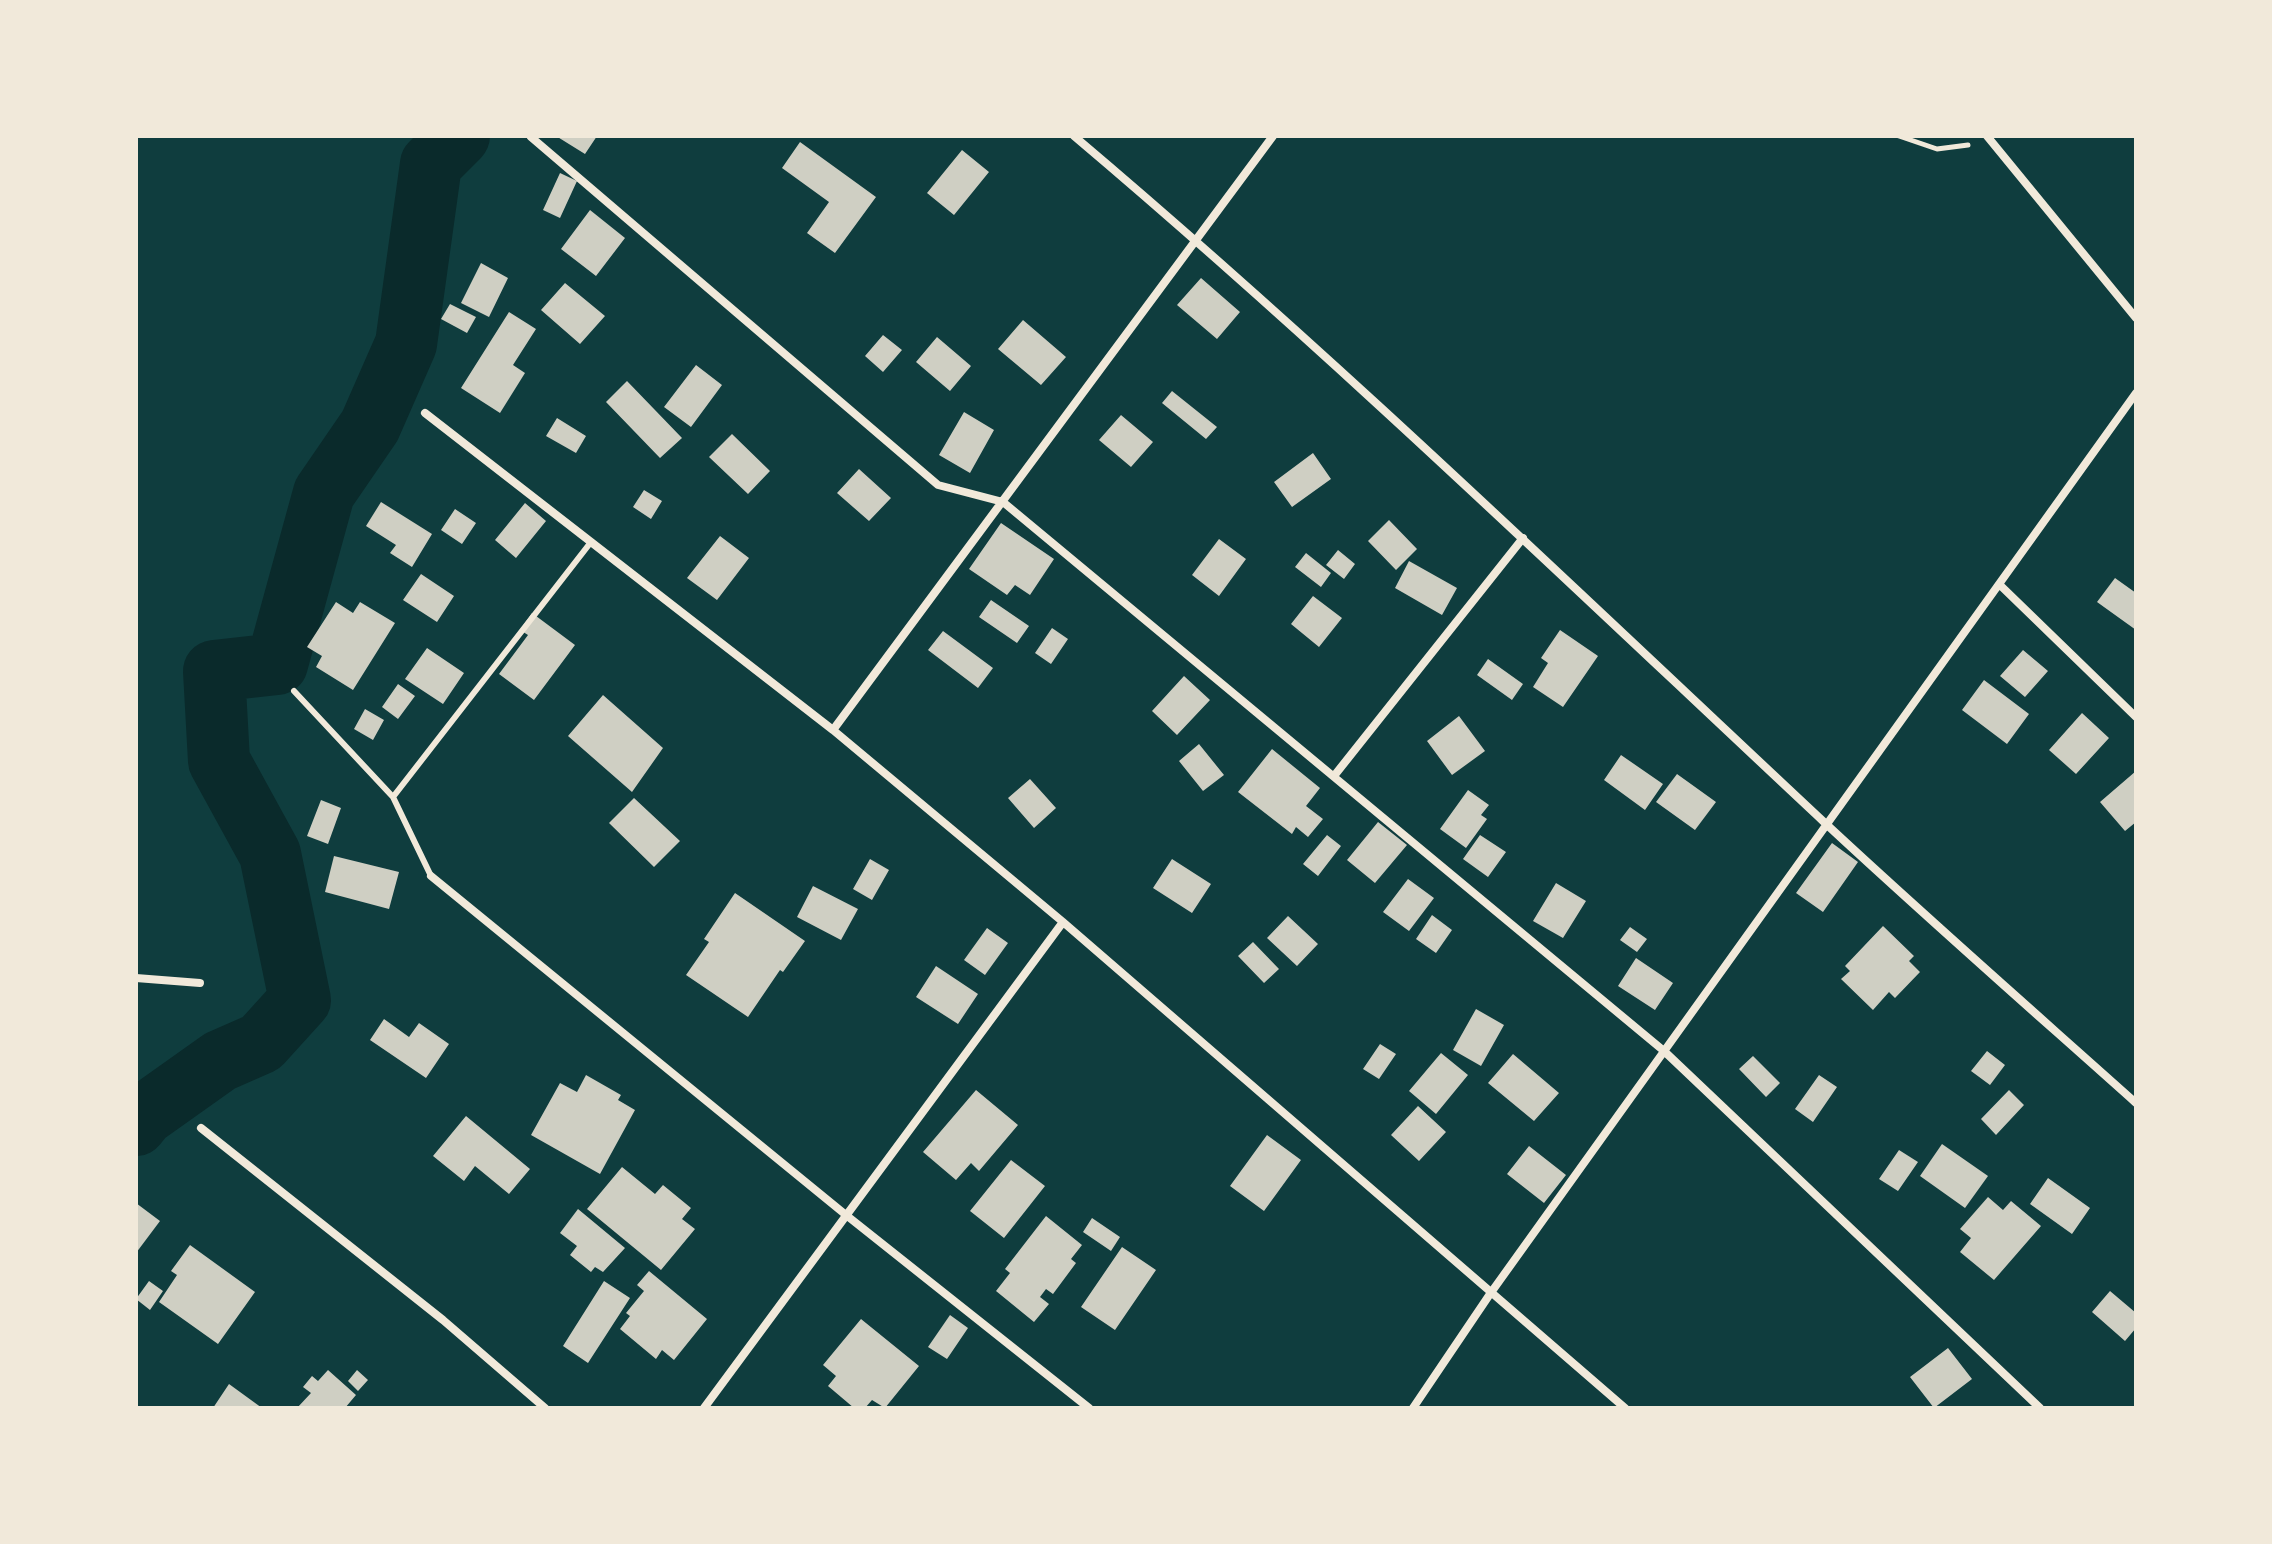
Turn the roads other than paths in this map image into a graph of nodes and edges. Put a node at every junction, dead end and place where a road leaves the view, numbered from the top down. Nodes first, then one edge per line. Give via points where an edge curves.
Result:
1 (1074, 136) edge
2 (1273, 136) edge
3 (2002, 136) edge
4 (531, 137) edge
5 (1990, 139) edge
6 (1198, 240) junction
7 (2136, 318) edge
8 (2136, 393) edge
9 (425, 413) dead end
10 (1003, 502) junction
11 (1523, 538) junction
12 (591, 542) junction
13 (2001, 586) junction
14 (294, 691) dead end
15 (2136, 717) edge
16 (833, 730) junction
17 (1334, 776) junction
18 (393, 797) junction
19 (1828, 826) junction
20 (431, 876) joint
21 (1063, 922) junction
22 (136, 978) edge
23 (200, 983) dead end
24 (1664, 1051) junction
25 (2136, 1103) edge
26 (201, 1128) dead end
27 (846, 1215) junction
28 (1490, 1294) junction
29 (545, 1408) edge
30 (704, 1408) edge
31 (1089, 1408) edge
32 (1413, 1408) edge
33 (1625, 1408) edge
34 (2040, 1408) edge

1 - 6 street
2 - 6 street
3 - 5 street
4 - 10 street via 938,485
5 - 7 street
6 - 10 street
6 - 11 street
8 - 13 street
9 - 12 street
10 - 16 street
10 - 17 street
11 - 17 street
11 - 19 street
12 - 16 street
12 - 18 lane
13 - 15 street
13 - 19 street
14 - 18 lane
16 - 21 street
17 - 24 street
18 - 20 lane
19 - 24 street
19 - 25 street
20 - 27 street
21 - 27 street
21 - 28 street
22 - 23 street
24 - 28 street
24 - 34 street
26 - 29 street
27 - 30 street
27 - 31 street
28 - 32 street
28 - 33 street

